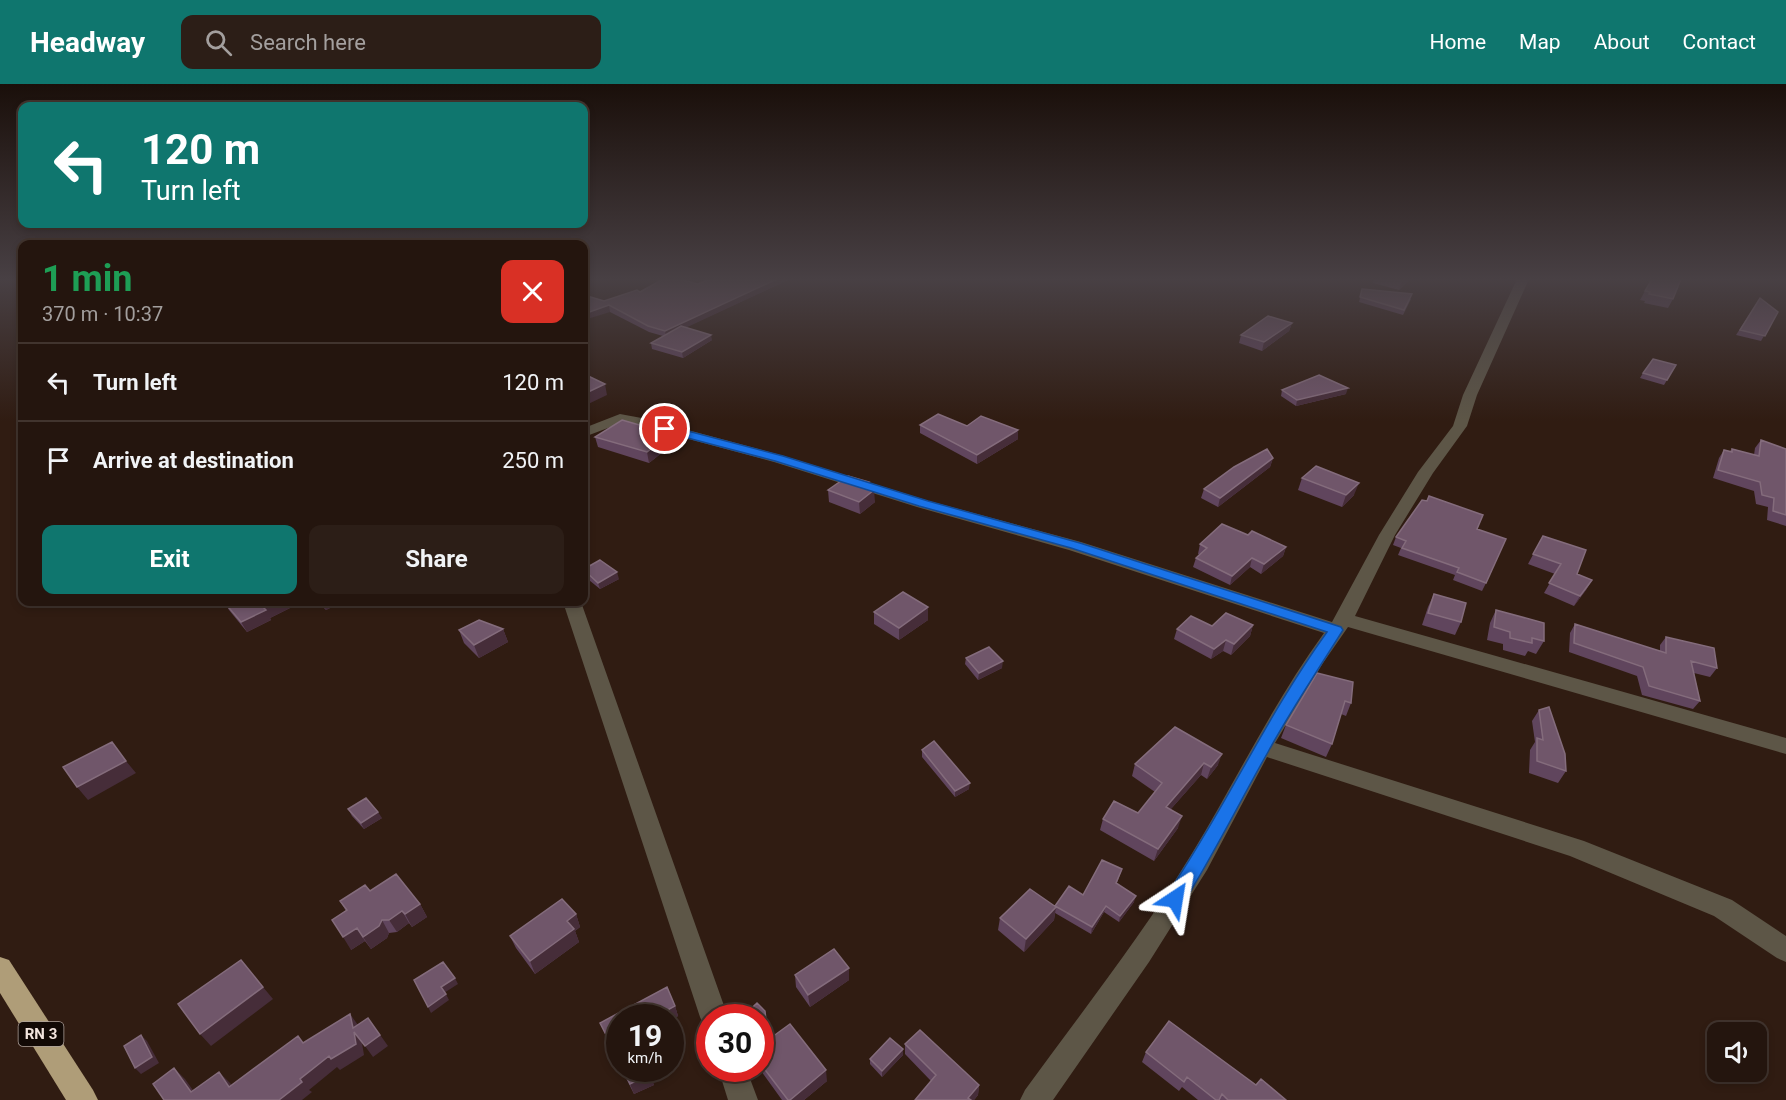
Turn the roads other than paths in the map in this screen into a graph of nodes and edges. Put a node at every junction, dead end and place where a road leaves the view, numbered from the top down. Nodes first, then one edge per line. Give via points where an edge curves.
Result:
1 (1503, 326) edge
2 (588, 431) edge
3 (573, 606) edge
4 (1340, 625) junction
5 (1786, 746) edge
6 (1262, 747) junction
7 (1786, 950) edge
8 (0, 969) edge
9 (710, 1004) edge
10 (737, 1082) edge
11 (83, 1100) edge
12 (743, 1100) edge
13 (1035, 1100) edge

1 - 4 street via 1460,426 1387,535
2 - 4 street via 620,418 642,422
3 - 9 street
4 - 5 street
4 - 6 street
6 - 7 street via 1576,848 1723,908
6 - 13 street via 1199,863 1140,954
8 - 11 highway, RN 3
10 - 12 street

